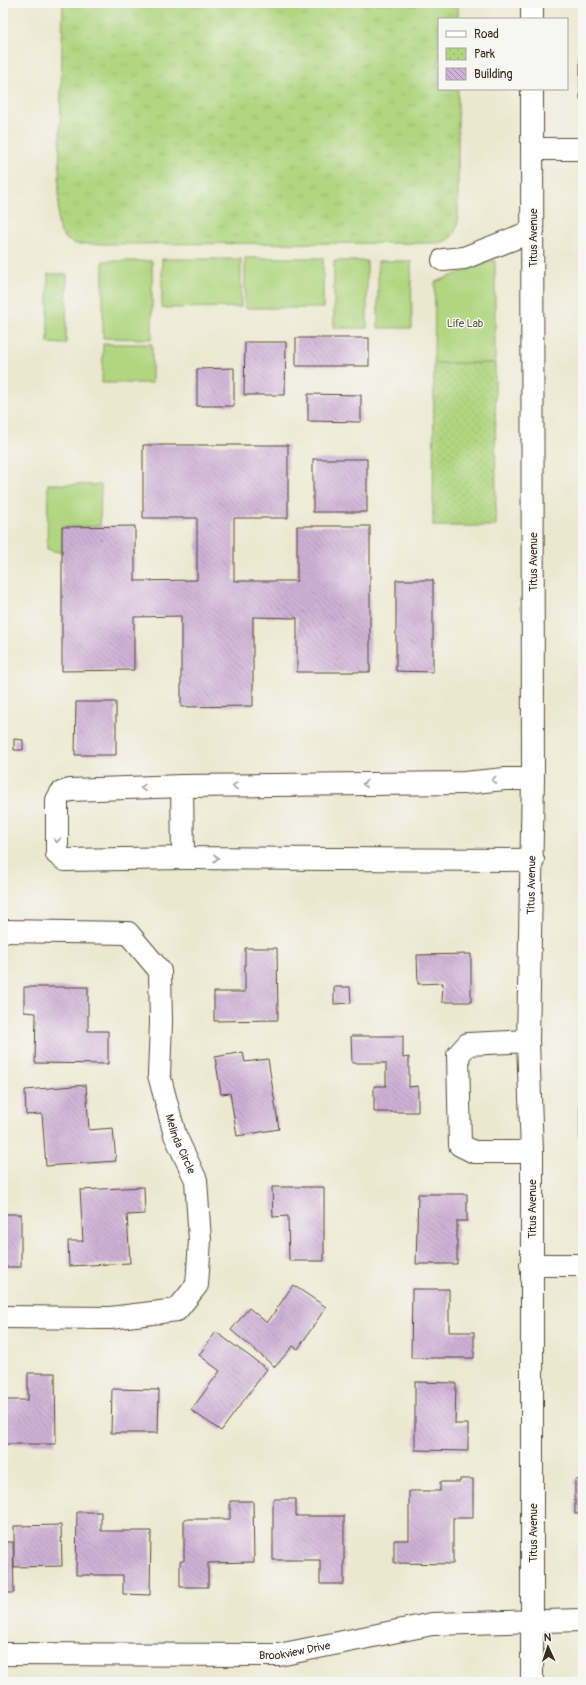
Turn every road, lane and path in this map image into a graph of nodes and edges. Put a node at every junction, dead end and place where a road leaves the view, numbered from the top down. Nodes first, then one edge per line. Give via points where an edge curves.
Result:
1 (532, 3) edge
2 (532, 18) edge
3 (532, 90) edge
4 (532, 149) junction
5 (583, 149) edge
6 (533, 231) junction
7 (443, 260) dead end
8 (533, 779) junction
9 (182, 786) junction
10 (183, 858) junction
11 (533, 860) junction
12 (3, 931) edge
13 (528, 1041) junction
14 (532, 1152) junction
15 (531, 1265) junction
16 (583, 1265) edge
17 (3, 1317) edge
18 (532, 1620) junction
19 (583, 1620) edge
20 (3, 1654) edge
21 (532, 1682) edge

1 - 2 street
3 - 4 street, Titus Avenue
4 - 5 street
4 - 6 street, Titus Avenue
6 - 7 street via 464,258
6 - 8 street, Titus Avenue
8 -> 9 street via 464,783
8 - 11 street, Titus Avenue
9 - 10 street
9 -> 10 street via 70,790 61,793 58,800 57,854 65,860
10 -> 11 street
11 - 13 street, Titus Avenue
12 - 17 street, Melinda Circle via 128,933 160,971 162,1022 159,1075 175,1135 196,1180 200,1240 197,1285 177,1310 110,1318
13 - 14 street, Titus Avenue
13 - 14 street via 468,1044 458,1055 460,1145 474,1152
14 - 15 street, Titus Avenue
15 - 16 street
15 - 18 street, Titus Avenue
18 - 19 street, Brookview Drive
18 - 20 street, Brookview Drive via 432,1624 279,1655
18 - 21 street, Titus Avenue

